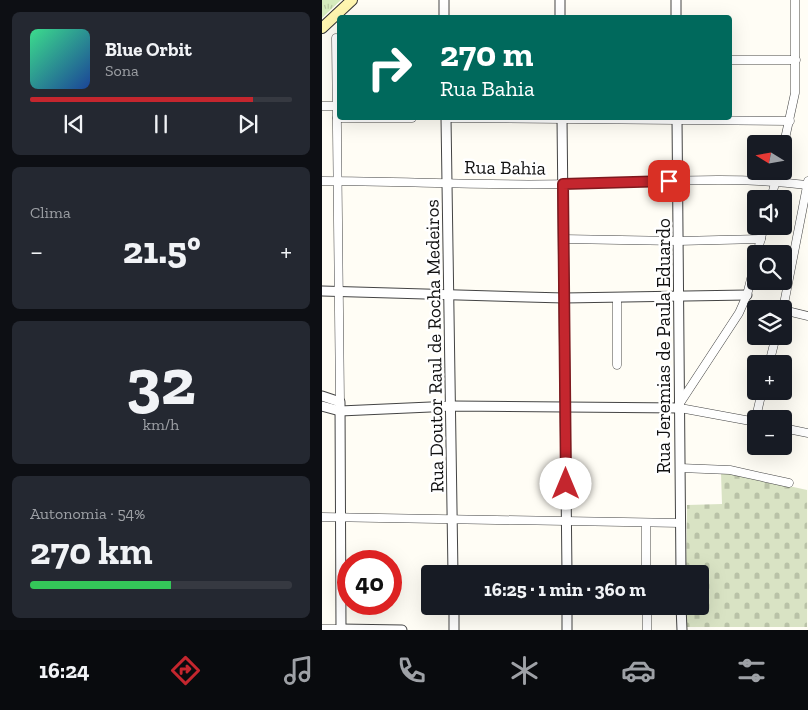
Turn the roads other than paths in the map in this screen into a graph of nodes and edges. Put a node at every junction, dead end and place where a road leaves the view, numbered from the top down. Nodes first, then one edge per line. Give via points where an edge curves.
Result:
1 (352, 0) edge
2 (444, 0) edge
3 (560, 0) edge
4 (676, 0) edge
5 (795, 0) edge
6 (444, 15) edge
7 (560, 15) edge
8 (676, 15) edge
9 (322, 28) edge
10 (336, 38) dead end
11 (337, 46) edge
12 (732, 60) edge
13 (796, 60) junction
14 (337, 80) edge
15 (322, 106) edge
16 (336, 106) junction
17 (337, 118) edge
18 (337, 120) edge
19 (446, 120) edge
20 (562, 120) edge
21 (677, 120) edge
22 (732, 120) edge
23 (790, 121) junction
24 (786, 135) edge
25 (322, 181) edge
26 (338, 181) junction
27 (678, 181) junction
28 (448, 182) junction
29 (775, 182) junction
30 (807, 183) edge
31 (563, 184) junction
32 (773, 190) edge
33 (806, 201) edge
34 (762, 235) edge
35 (563, 239) junction
36 (761, 239) junction
37 (678, 241) junction
38 (759, 245) edge
39 (748, 290) edge
40 (322, 291) edge
41 (338, 291) junction
42 (450, 294) junction
43 (747, 295) junction
44 (679, 296) junction
45 (564, 298) junction
46 (617, 298) junction
47 (785, 300) edge
48 (792, 312) edge
49 (808, 316) edge
50 (618, 365) dead end
51 (322, 396) edge
52 (680, 405) junction
53 (322, 406) edge
54 (452, 406) junction
55 (340, 407) junction
56 (566, 407) junction
57 (747, 420) edge
58 (792, 430) edge
59 (808, 433) edge
60 (680, 468) junction
61 (789, 483) dead end
62 (322, 517) edge
63 (341, 517) junction
64 (453, 520) junction
65 (566, 522) junction
66 (646, 523) junction
67 (681, 523) junction
68 (454, 565) edge
69 (567, 565) edge
70 (646, 565) edge
71 (681, 565) edge
72 (454, 615) edge
73 (567, 615) edge
74 (647, 615) edge
75 (681, 615) edge
76 (322, 629) edge
77 (341, 630) edge
78 (402, 630) edge
79 (454, 630) edge
80 (567, 630) edge
81 (647, 630) edge
82 (682, 630) edge

1 - 9 main road
2 - 6 street
3 - 7 street
4 - 8 street
5 - 13 street
10 - 11 street
12 - 13 street
13 - 23 street
14 - 16 street
15 - 16 street
16 - 17 street
18 - 26 street
19 - 28 street, Rua Doutor Raul de Rocha Medeiros
20 - 31 street
21 - 27 street, Rua Jeremias de Paula Eduardo
22 - 23 street
23 - 24 street
25 - 26 street, Rua Bahia
26 - 28 street, Rua Bahia
26 - 41 street
27 - 29 street, Rua Bahia
27 - 31 street, Rua Bahia
27 - 37 street, Rua Jeremias de Paula Eduardo
28 - 31 street, Rua Bahia
28 - 42 street, Rua Doutor Raul de Rocha Medeiros
29 - 30 street, Rua Bahia
29 - 32 street
30 - 33 street
31 - 35 street
33 - 47 street
34 - 36 street
35 - 37 street
35 - 45 street
36 - 37 street
36 - 38 street
37 - 44 street, Rua Jeremias de Paula Eduardo
39 - 43 street
40 - 41 street
41 - 42 street
41 - 55 street
42 - 45 street
42 - 54 street, Rua Doutor Raul de Rocha Medeiros
43 - 44 street
43 - 52 street via 729,331
44 - 46 street
44 - 52 street, Rua Jeremias de Paula Eduardo
45 - 46 street
45 - 56 street
46 - 50 street
48 - 49 street
51 - 55 street
52 - 56 street
52 - 57 street
52 - 60 street, Rua Jeremias de Paula Eduardo
53 - 55 street
54 - 55 street
54 - 56 street
54 - 64 street, Rua Doutor Raul de Rocha Medeiros
55 - 63 street
56 - 65 street
58 - 59 street
60 - 61 street via 730,470
60 - 67 street, Rua Jeremias de Paula Eduardo
62 - 63 street
63 - 64 street
63 - 77 street
64 - 65 street
64 - 68 street, Rua Doutor Raul de Rocha Medeiros
65 - 66 street
65 - 69 street
66 - 67 street
66 - 70 street
67 - 71 street, Rua Jeremias de Paula Eduardo
72 - 79 street
73 - 80 street
74 - 81 street
75 - 82 street
76 - 77 street
77 - 78 street

